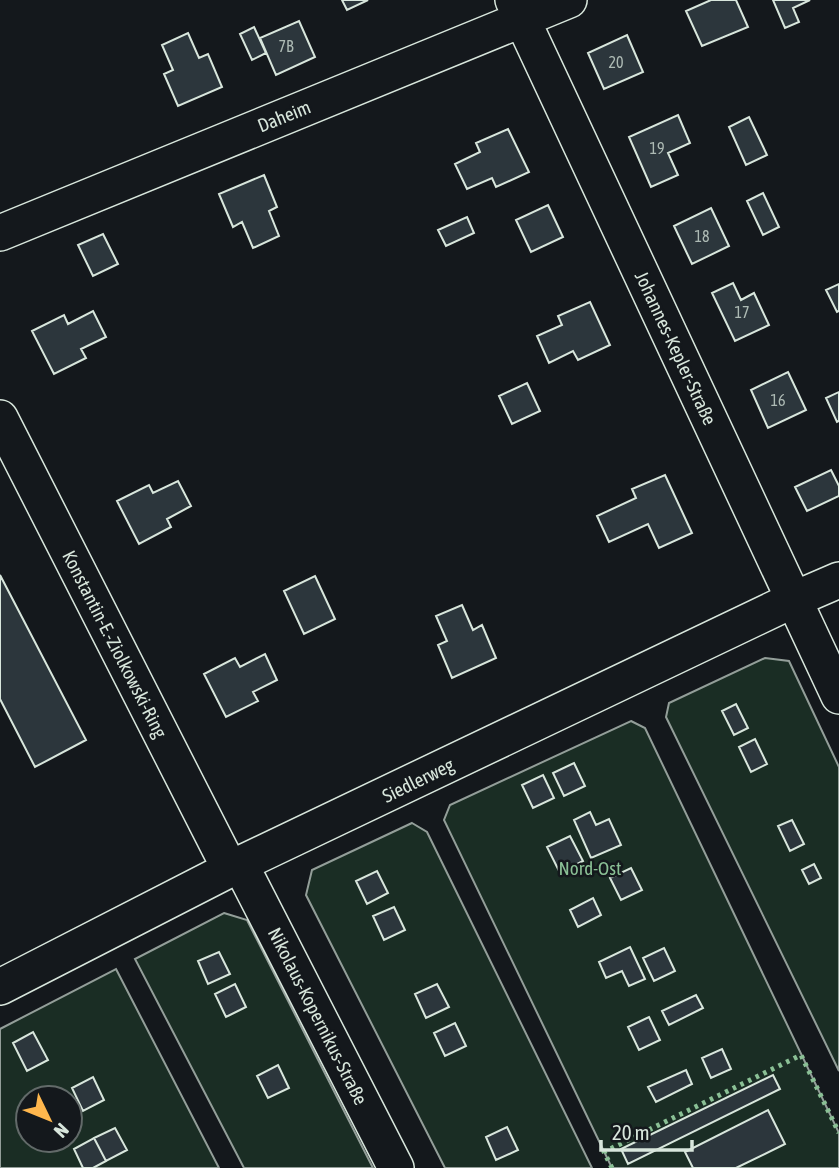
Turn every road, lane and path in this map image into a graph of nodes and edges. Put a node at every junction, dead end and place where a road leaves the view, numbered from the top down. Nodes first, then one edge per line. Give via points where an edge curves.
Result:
1 (569, 0) edge
2 (517, 10) edge
3 (0, 233) edge
4 (0, 418) edge
5 (839, 580) edge
6 (795, 599) junction
7 (839, 696) edge
8 (235, 867) junction
9 (0, 987) edge
10 (396, 1168) edge

1 - 2 street, Daheim
2 - 3 street, Daheim
2 - 6 street, Johannes-Kepler-Straße
4 - 8 street, Konstantin-E.-Ziolkowski-Ring
5 - 6 street, Siedlerweg
6 - 7 street, Johannes-Kepler-Straße
6 - 8 street, Siedlerweg
8 - 9 street, Siedlerweg
8 - 10 street, Nikolaus-Kopernikus-Straße

